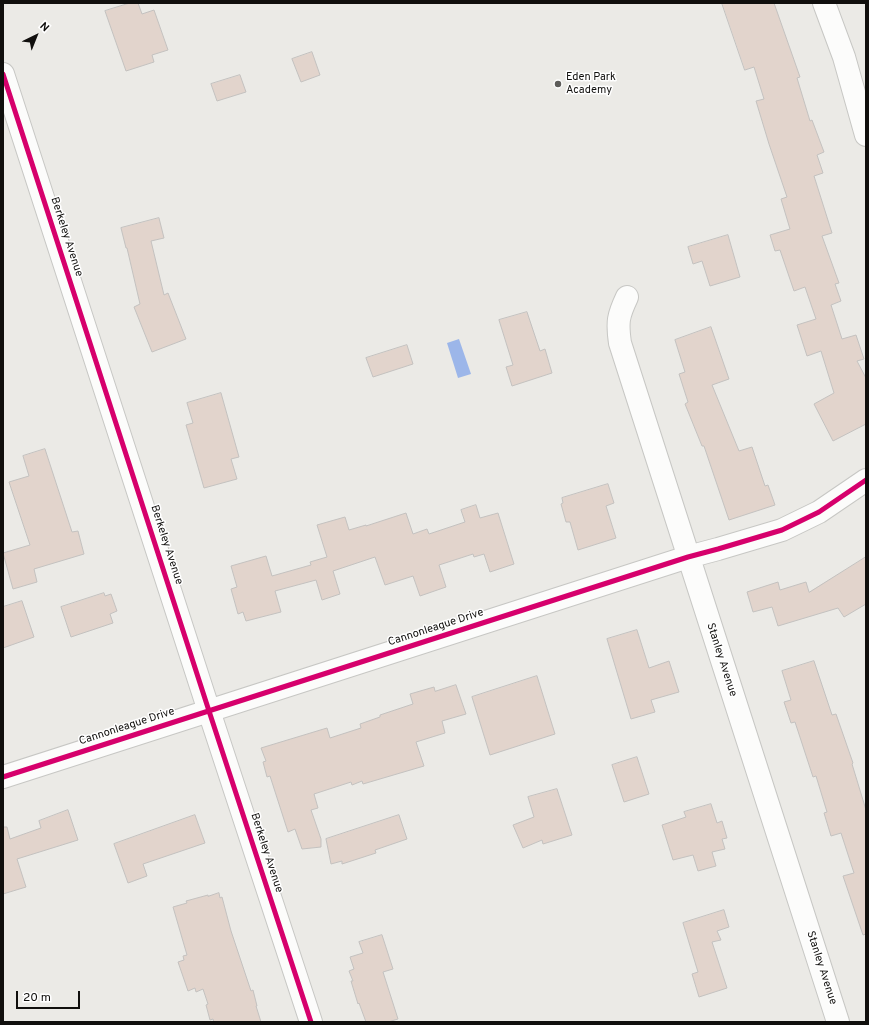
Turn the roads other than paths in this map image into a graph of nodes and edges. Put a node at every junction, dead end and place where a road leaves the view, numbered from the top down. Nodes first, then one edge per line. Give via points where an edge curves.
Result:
1 (824, 3) edge
2 (3, 74) edge
3 (866, 135) edge
4 (627, 297) dead end
5 (866, 480) edge
6 (688, 556) junction
7 (209, 711) junction
8 (3, 777) edge
9 (311, 1022) edge
10 (838, 1022) edge

1 - 3 street via 844,57
2 - 7 street, Berkeley Avenue
4 - 6 street, Stanley Avenue via 619,313 620,343
5 - 6 street, Cannonleague Drive via 820,512 782,530
6 - 7 street, Cannonleague Drive
6 - 10 street, Stanley Avenue
7 - 8 street, Cannonleague Drive
7 - 9 street, Berkeley Avenue

